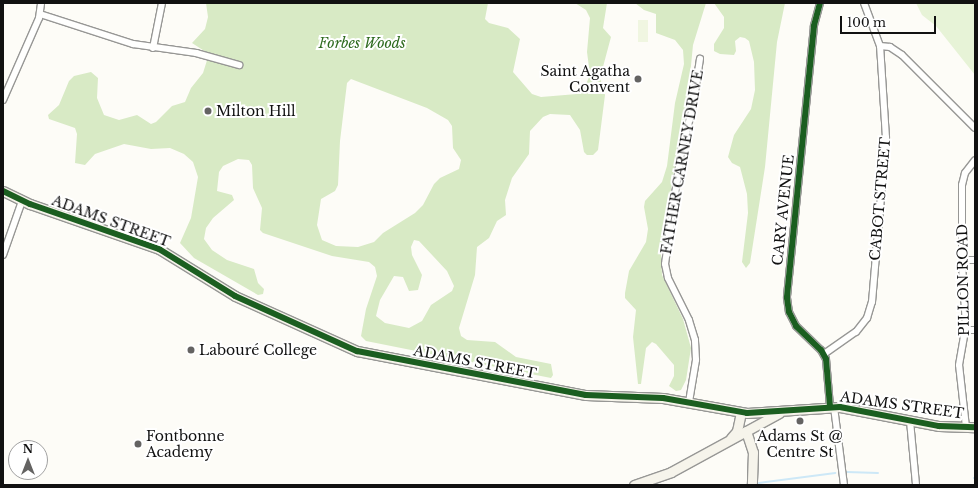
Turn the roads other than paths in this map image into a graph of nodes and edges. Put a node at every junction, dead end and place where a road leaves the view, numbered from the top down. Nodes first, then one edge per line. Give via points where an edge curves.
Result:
1 (41, 3) edge
2 (162, 3) edge
3 (820, 3) edge
4 (864, 3) edge
5 (40, 14) junction
6 (880, 46) junction
7 (153, 48) junction
8 (700, 59) dead end
9 (239, 65) dead end
10 (3, 100) edge
11 (975, 128) edge
12 (975, 160) edge
13 (3, 191) edge
14 (22, 201) junction
15 (3, 255) edge
16 (962, 260) junction
17 (975, 260) edge
18 (966, 330) junction
19 (975, 330) edge
20 (824, 354) junction
21 (689, 402) junction
22 (832, 407) junction
23 (789, 411) junction
24 (741, 412) junction
25 (910, 421) junction
26 (970, 427) edge
27 (746, 431) junction
28 (729, 439) junction
29 (634, 485) edge
30 (752, 485) edge
31 (844, 485) edge
32 (916, 485) edge

1 - 5 street
2 - 7 street
3 - 20 street, CARY AVENUE via 814,26 787,298 796,326
4 - 6 street, CABOT STREET
5 - 7 street
5 - 10 street
6 - 11 street via 890,47 902,55
6 - 20 street, CABOT STREET via 886,152 872,302 866,318 856,332
7 - 9 street via 196,53
8 - 21 street, FATHER CARNEY DRIVE via 692,111 682,146 665,264 668,278 689,320 695,340 696,360
12 - 16 street, PILLON ROAD via 967,169 962,181
13 - 14 main road, ADAMS STREET
14 - 15 street
14 - 21 main road, ADAMS STREET via 159,249 235,296 357,352 462,369 571,393
16 - 17 street
16 - 18 street, PILLON ROAD
18 - 19 street
18 - 26 street, PILLON ROAD via 959,365
20 - 22 street
21 - 24 main road, ADAMS STREET
22 - 23 main road, ADAMS STREET
22 - 25 main road, ADAMS STREET
22 - 31 street
23 - 24 main road, ADAMS STREET
23 - 27 main road
24 - 28 main road via 737,431
25 - 26 main road, ADAMS STREET
25 - 32 street
27 - 28 main road
27 - 30 main road via 753,452
28 - 29 main road via 671,472

